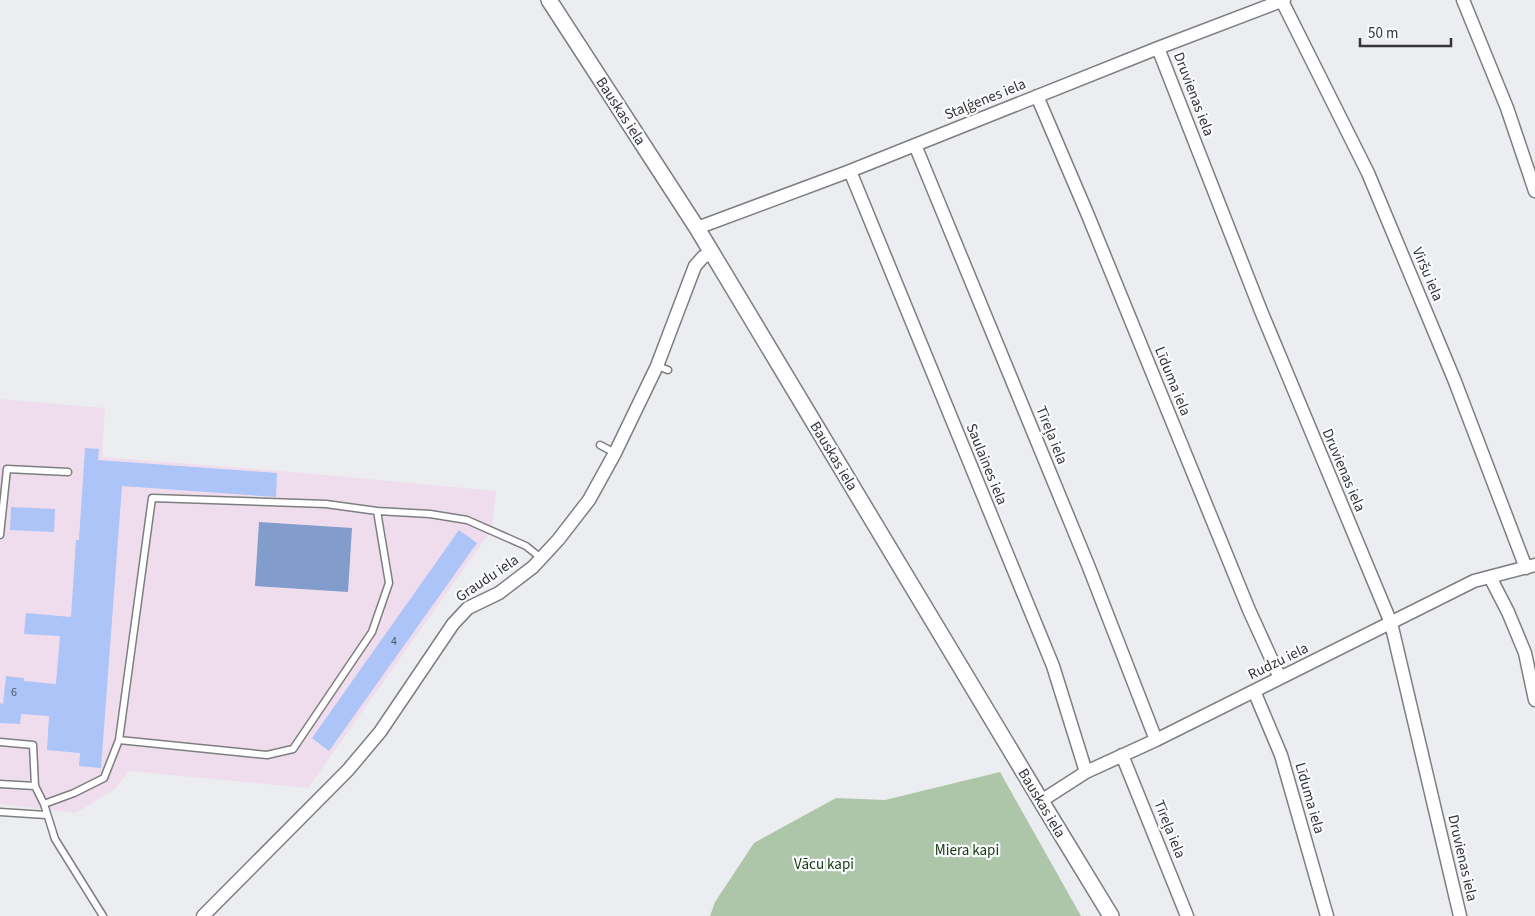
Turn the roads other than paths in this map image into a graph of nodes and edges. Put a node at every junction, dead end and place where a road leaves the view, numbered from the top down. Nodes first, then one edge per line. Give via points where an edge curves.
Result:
1 (549, 0) edge
2 (1283, 0) edge
3 (1463, 0) edge
4 (1158, 48) junction
5 (1037, 96) junction
6 (915, 144) junction
7 (850, 171) junction
8 (1535, 191) edge
9 (697, 228) junction
10 (712, 252) junction
11 (600, 445) dead end
12 (616, 453) junction
13 (68, 472) dead end
14 (377, 511) junction
15 (0, 535) edge
16 (541, 558) junction
17 (1531, 567) edge
18 (1490, 577) junction
19 (1391, 624) junction
20 (1280, 678) junction
21 (1254, 691) junction
22 (1535, 700) edge
23 (119, 740) junction
24 (1156, 740) junction
25 (0, 742) edge
26 (1122, 755) junction
27 (1086, 772) junction
28 (0, 784) edge
29 (34, 786) junction
30 (1041, 801) junction
31 (44, 804) junction
32 (0, 812) edge
33 (46, 814) junction
34 (103, 916) edge
35 (203, 916) edge
36 (1111, 916) edge
37 (1187, 916) edge
38 (1327, 916) edge
39 (1460, 916) edge

1 - 9 street, Bauskas iela
2 - 4 street, Staļģenes iela
2 - 17 street, Viršu iela via 1368,173
3 - 8 street via 1507,108
4 - 5 street, Staļģenes iela
4 - 19 street, Druvienas iela via 1261,311
5 - 6 street, Staļģenes iela
5 - 20 street, Līduma iela
6 - 7 street, Staļģenes iela
6 - 24 street, Tīreļa iela
7 - 9 street, Staļģenes iela
7 - 27 street, Saulaines iela via 1053,666
9 - 10 street, Bauskas iela
10 - 12 street, Graudu iela via 696,266 662,368
10 - 30 street, Bauskas iela
11 - 12 lane
12 - 16 street, Graudu iela via 589,500
13 - 15 lane via 7,469
14 - 16 lane via 467,520 526,546
14 - 23 lane via 389,583 372,632 293,749 267,755
14 - 23 lane via 326,504 152,498
16 - 35 street, Graudu iela via 500,593 468,608 453,624 380,732 348,770
17 - 18 street, Rudzu iela
18 - 19 street, Rudzu iela via 1474,581
18 - 22 street via 1525,653
19 - 20 street, Rudzu iela
19 - 39 street, Druvienas iela
20 - 21 street, Rudzu iela
21 - 24 street, Rudzu iela
21 - 38 street, Līduma iela via 1281,755
23 - 31 lane via 104,778
24 - 26 street, Rudzu iela
25 - 29 lane via 33,745
26 - 27 street, Rudzu iela
26 - 37 street, Tīreļa iela
27 - 30 street, Rudzu iela
28 - 29 lane
29 - 31 lane
30 - 36 street, Bauskas iela
31 - 33 lane
32 - 33 lane
33 - 34 lane via 55,839

